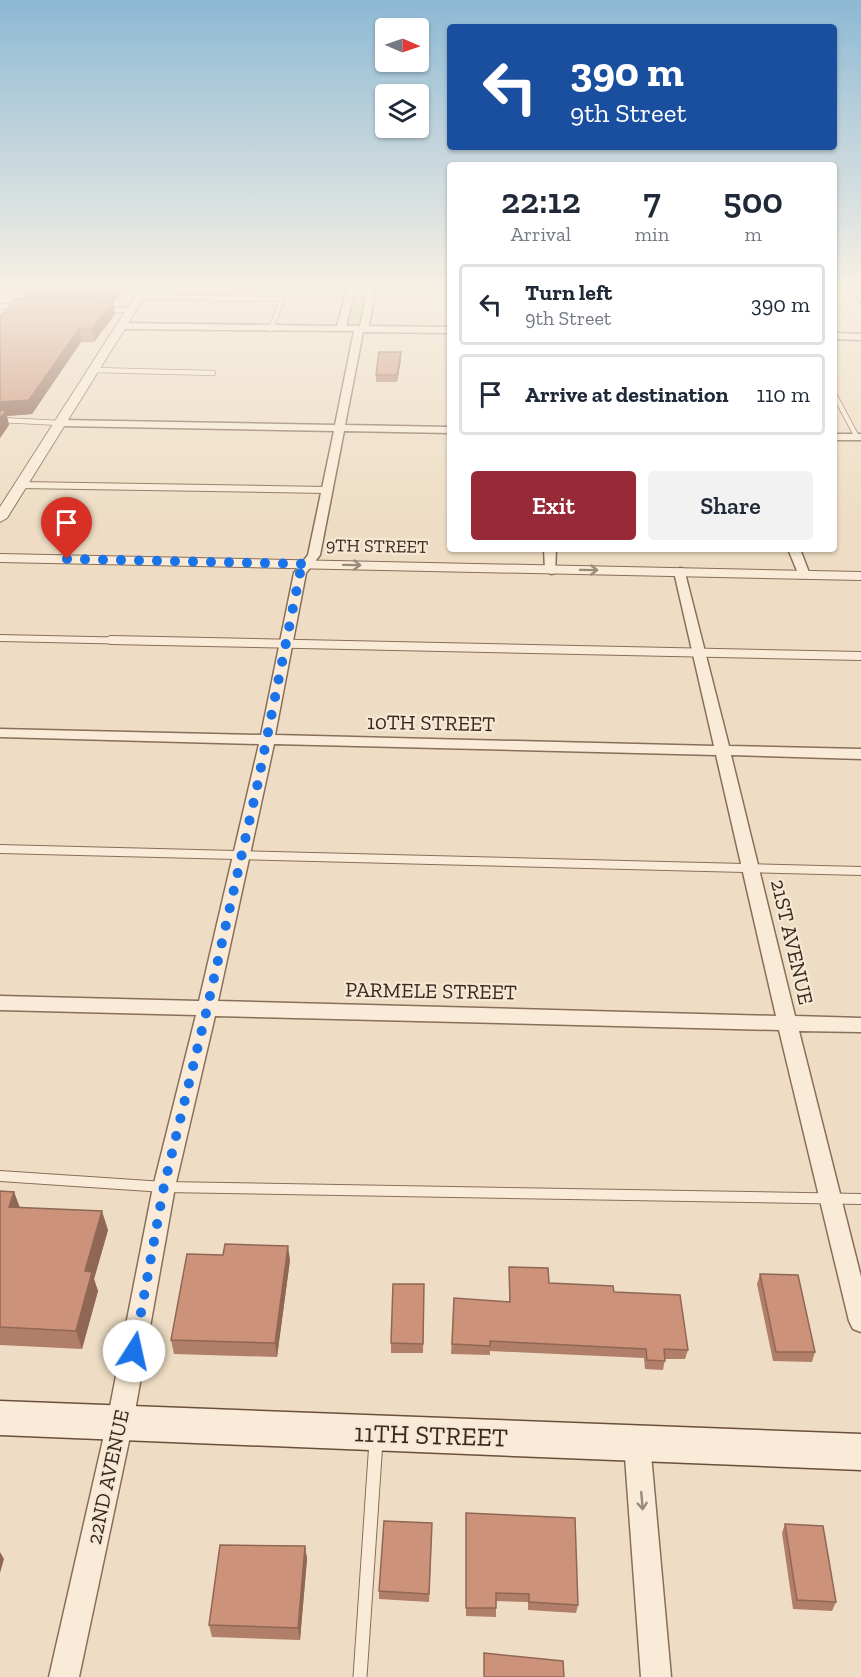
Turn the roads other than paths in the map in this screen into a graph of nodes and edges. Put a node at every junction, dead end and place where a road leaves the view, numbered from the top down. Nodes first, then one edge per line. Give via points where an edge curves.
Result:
1 (98, 363) edge
2 (354, 363) edge
3 (94, 370) junction
4 (213, 373) dead end
5 (837, 399) edge
6 (0, 420) edge
7 (61, 423) junction
8 (340, 428) junction
9 (447, 430) edge
10 (837, 436) edge
11 (859, 437) edge
12 (20, 485) junction
13 (326, 490) junction
14 (0, 518) edge
15 (550, 552) edge
16 (795, 552) edge
17 (0, 558) edge
18 (307, 564) junction
19 (551, 570) junction
20 (681, 572) junction
21 (804, 575) junction
22 (861, 576) edge
23 (0, 638) edge
24 (285, 643) junction
25 (700, 652) junction
26 (861, 656) edge
27 (0, 733) edge
28 (267, 740) junction
29 (724, 751) junction
30 (861, 754) edge
31 (0, 849) edge
32 (241, 857) junction
33 (751, 868) junction
34 (861, 872) edge
35 (0, 1004) edge
36 (207, 1009) junction
37 (788, 1022) junction
38 (861, 1025) edge
39 (0, 1176) edge
40 (164, 1186) junction
41 (830, 1198) junction
42 (861, 1199) edge
43 (861, 1322) edge
44 (0, 1418) edge
45 (120, 1422) junction
46 (376, 1432) junction
47 (637, 1443) junction
48 (861, 1452) edge
49 (64, 1677) edge
50 (360, 1677) edge
51 (656, 1677) edge

1 - 3 street
2 - 8 street, 22ND AVENUE
3 - 4 lane
3 - 7 street
5 - 11 lane
6 - 7 lane
7 - 8 street
7 - 12 street
8 - 9 street
8 - 13 street, 22ND AVENUE
10 - 11 street
12 - 13 lane
12 - 14 street
13 - 18 street, 22ND AVENUE via 314,555
15 - 19 street
16 - 21 street
17 - 18 street, 9TH STREET
18 -> 19 street, 9TH STREET
18 - 24 street, 22ND AVENUE via 300,573
19 -> 20 street, 9TH STREET
20 - 21 street, 9TH STREET
20 - 25 street, 21ST AVENUE
21 - 22 street, 9TH STREET
23 - 24 lane
24 - 25 lane
24 - 28 street, 22ND AVENUE
25 - 26 lane
25 - 29 street, 21ST AVENUE
27 - 28 street, 10TH STREET
28 - 29 street, 10TH STREET
28 - 32 street, 22ND AVENUE
29 - 30 street, 10TH STREET
29 - 33 street, 21ST AVENUE
31 - 32 lane
32 - 33 lane
32 - 36 street, 22ND AVENUE
33 - 34 lane
33 - 37 street, 21ST AVENUE
35 - 36 street, PARMELE STREET
36 - 37 street, PARMELE STREET
36 - 40 street, 22ND AVENUE
37 - 38 street, PARMELE STREET
37 - 41 street, 21ST AVENUE
39 - 40 lane
40 - 41 lane
40 - 45 street, 22ND AVENUE
41 - 42 lane
41 - 43 street, 21ST AVENUE
44 - 45 main road, 11TH STREET
45 - 46 main road, 11TH STREET
45 - 49 street, 22ND AVENUE
46 - 47 main road, 11TH STREET
46 - 50 lane
47 - 48 main road, 11TH STREET
47 -> 51 street

